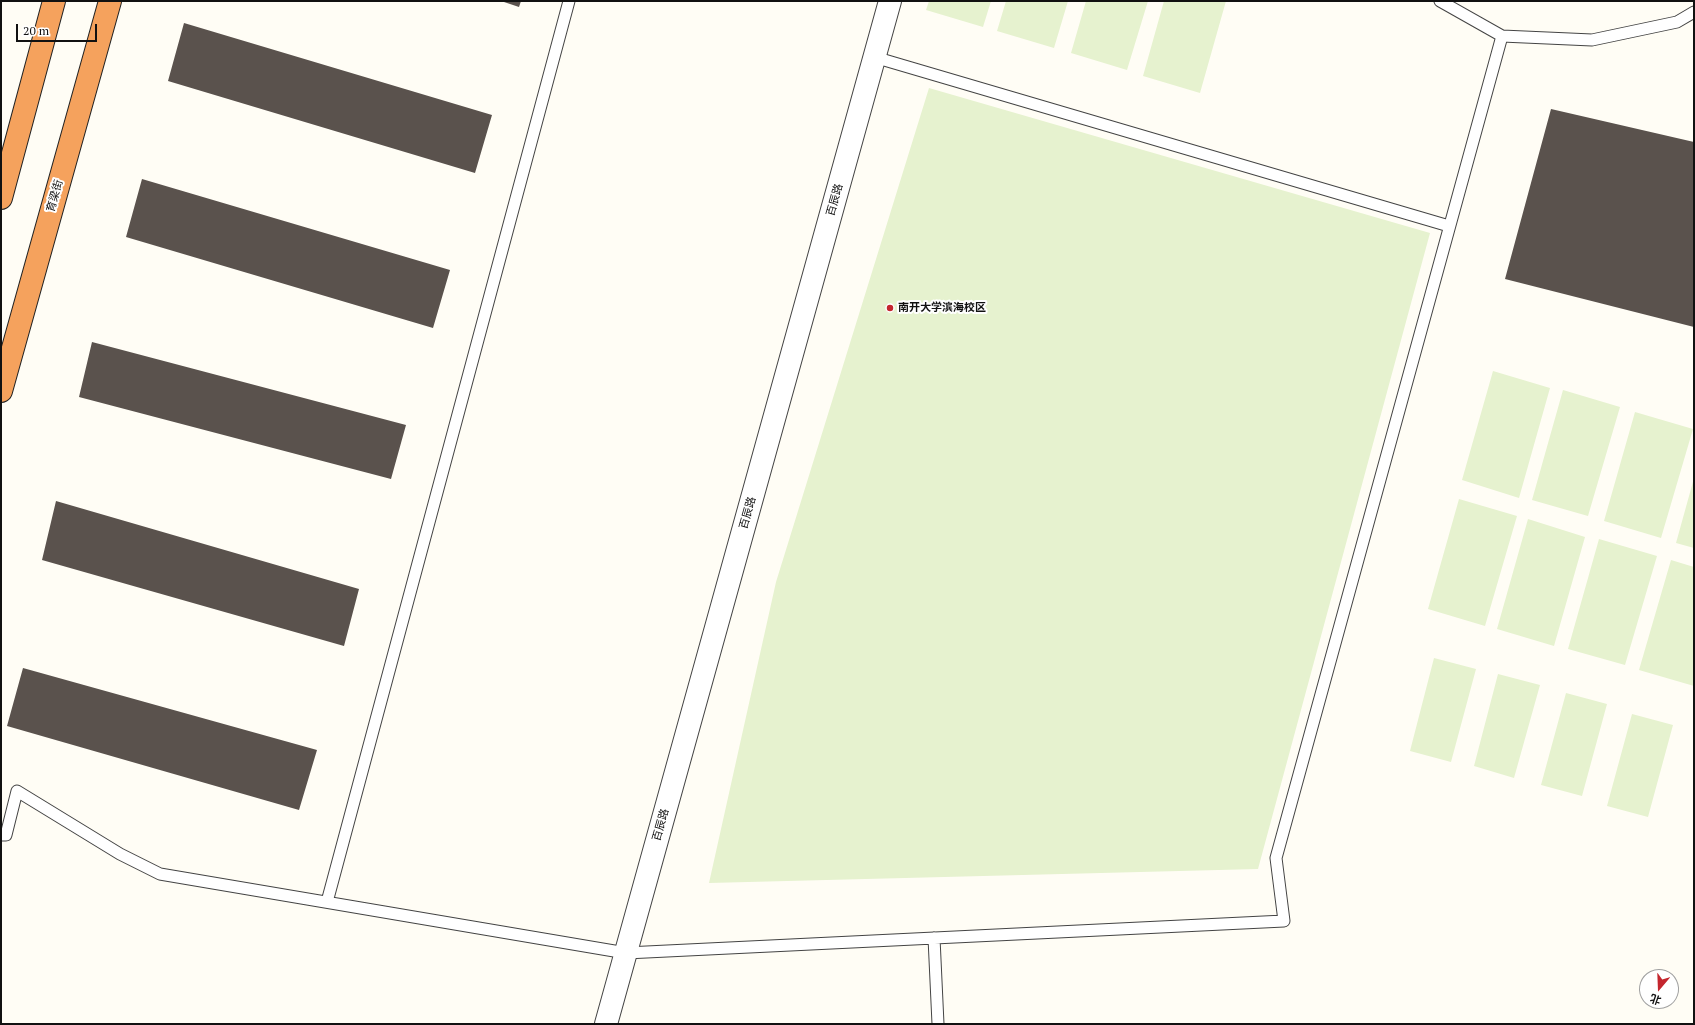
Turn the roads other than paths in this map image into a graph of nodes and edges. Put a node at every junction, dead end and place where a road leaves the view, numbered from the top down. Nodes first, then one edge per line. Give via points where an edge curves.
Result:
1 (54, 1) edge
2 (110, 1) edge
3 (569, 1) edge
4 (890, 1) edge
5 (1440, 1) edge
6 (1694, 12) edge
7 (1502, 36) junction
8 (874, 58) junction
9 (1, 198) edge
10 (1449, 226) junction
11 (1, 391) edge
12 (1, 835) edge
13 (328, 902) junction
14 (934, 938) junction
15 (626, 953) junction
16 (606, 1024) edge
17 (938, 1024) edge

1 - 9 highway
2 - 11 highway, 育梁街
3 - 13 lane
4 - 8 street, 百辰路
5 - 7 lane
6 - 7 lane via 1677,22 1592,40
7 - 10 lane
8 - 10 lane
8 - 15 street, 百辰路
10 - 14 lane via 1276,858 1284,921
12 - 13 lane via 6,836 17,791 120,854 160,874
13 - 15 lane
14 - 15 lane
14 - 17 lane
15 - 16 street, 百辰路

